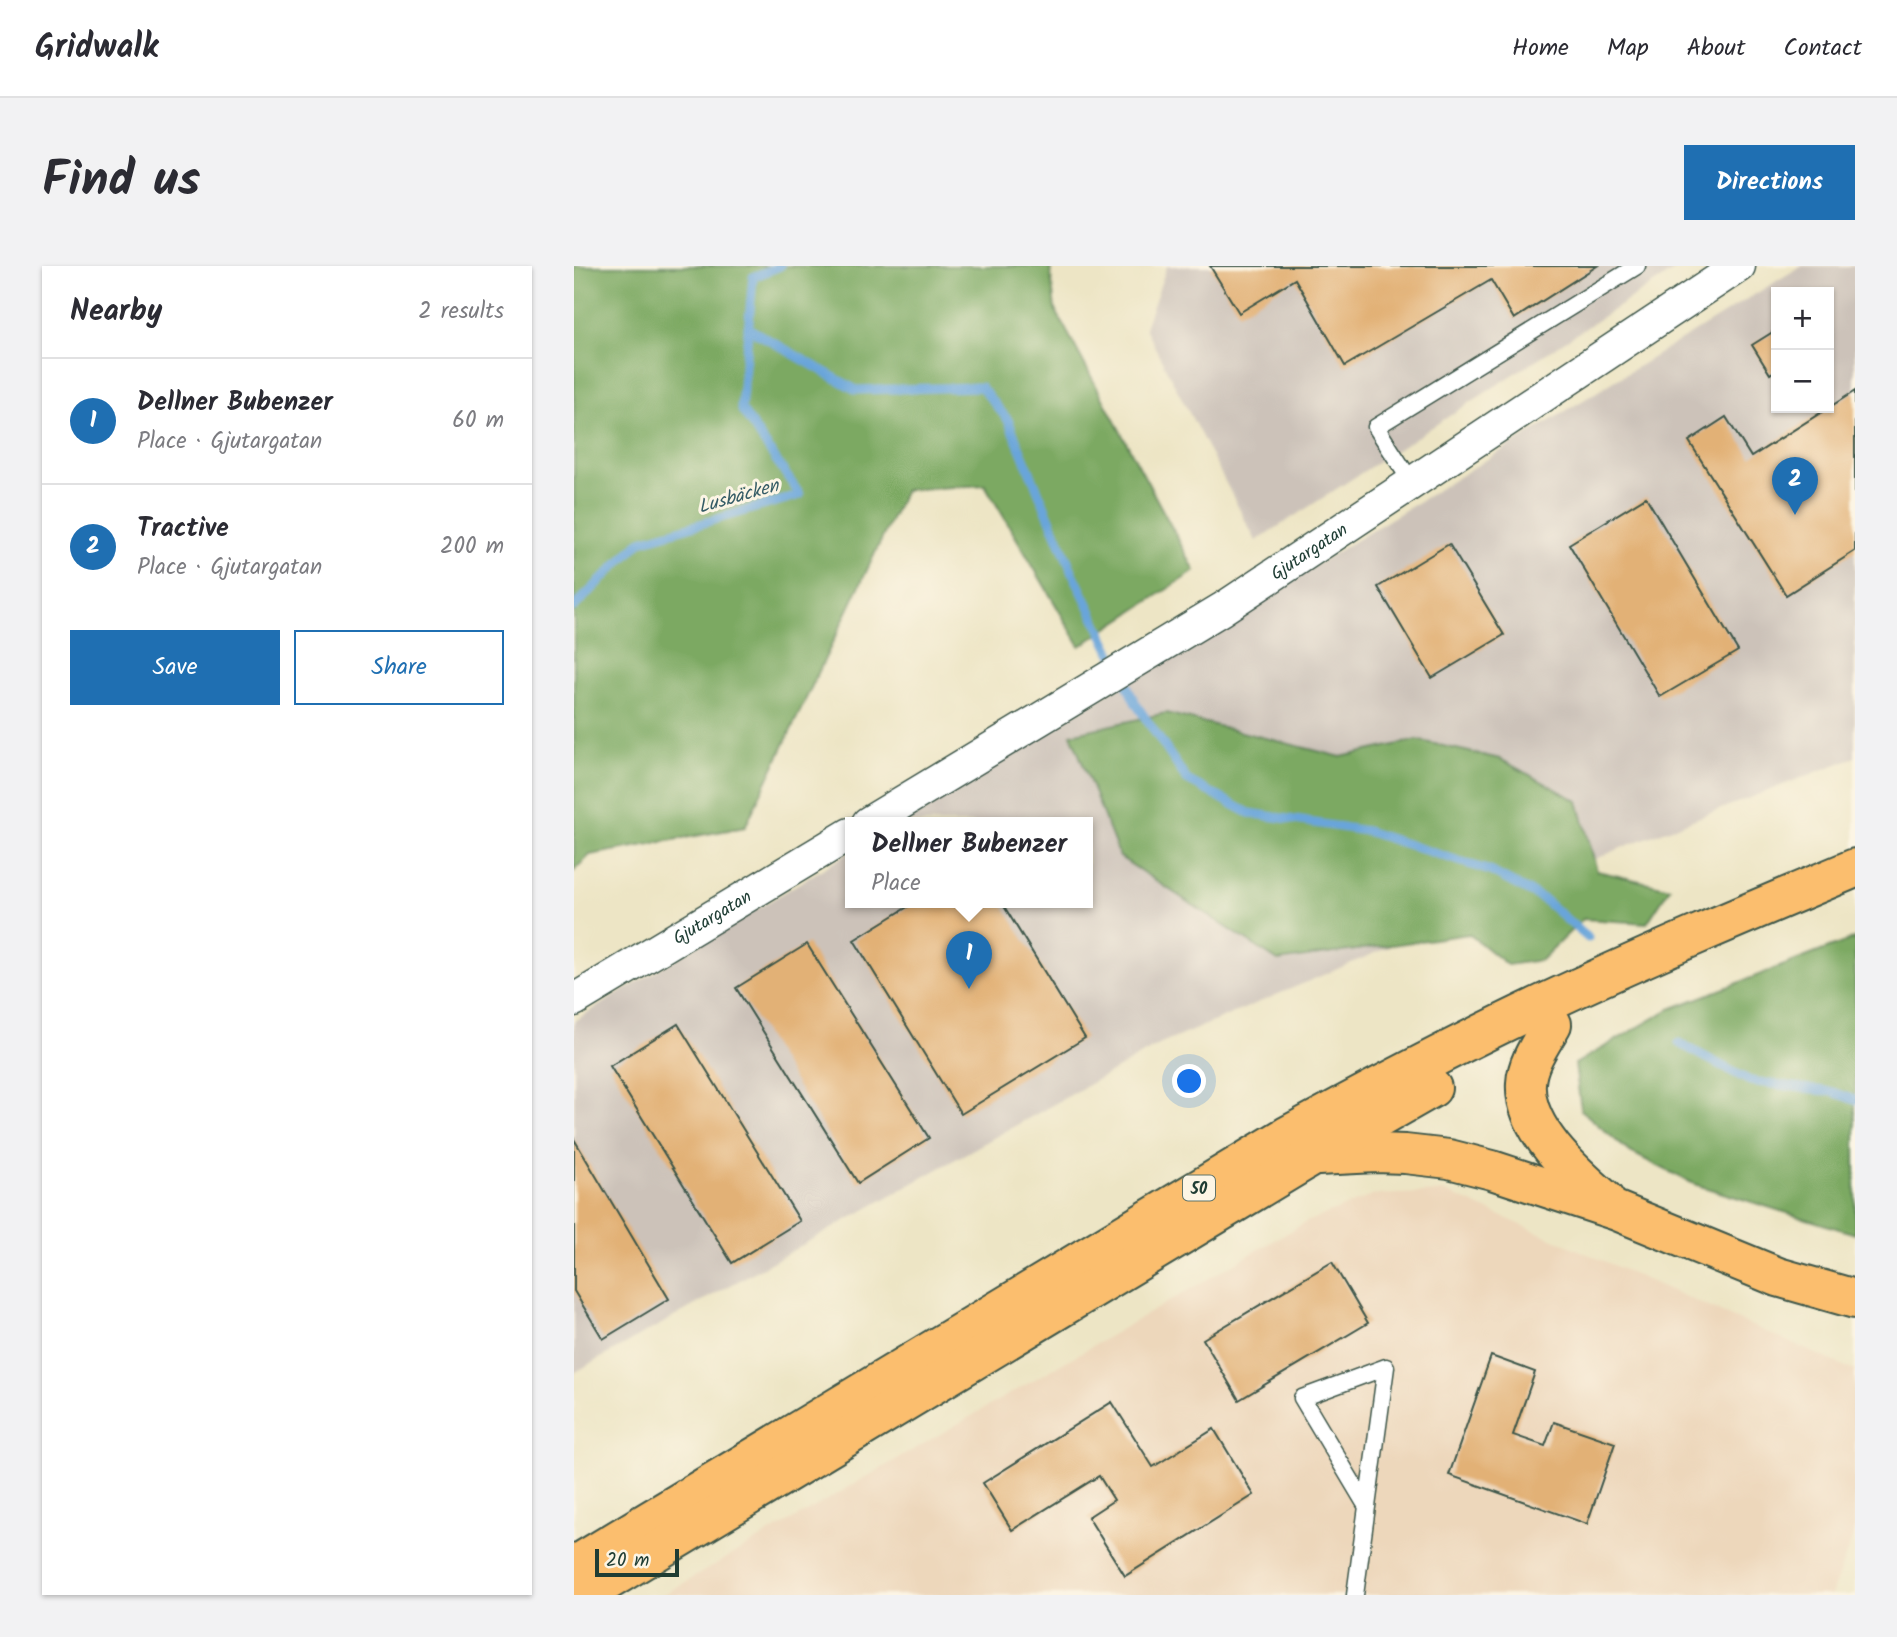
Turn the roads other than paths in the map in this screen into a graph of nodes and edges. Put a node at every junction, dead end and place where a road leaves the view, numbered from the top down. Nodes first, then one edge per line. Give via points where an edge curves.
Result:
1 (1637, 266) edge
2 (1739, 266) edge
3 (1412, 483) junction
4 (878, 817) edge
5 (845, 837) edge
6 (1855, 868) edge
7 (1855, 891) edge
8 (574, 1000) edge
9 (1552, 1024) junction
10 (1313, 1156) junction
11 (1617, 1210) junction
12 (1778, 1277) junction
13 (1855, 1298) edge
14 (1855, 1319) edge
15 (1367, 1507) junction
16 (574, 1566) edge
17 (584, 1595) edge
18 (1355, 1595) edge

1 - 3 lane via 1376,427
2 - 3 street, Gjutargatan
3 - 4 street, Gjutargatan via 1222,609
5 - 8 street, Gjutargatan
6 - 16 highway, 50 via 1542,1005 1373,1089 1287,1136
7 - 9 highway, 50
9 - 10 highway, 50
9 - 11 highway via 1535,1052 1525,1083 1532,1113 1560,1159
10 - 11 highway via 1386,1153 1449,1159
10 - 17 highway, 50
11 - 12 highway
12 - 13 highway
12 - 14 highway
15 - 15 lane via 1385,1380 1386,1367 1301,1398
15 - 18 lane

